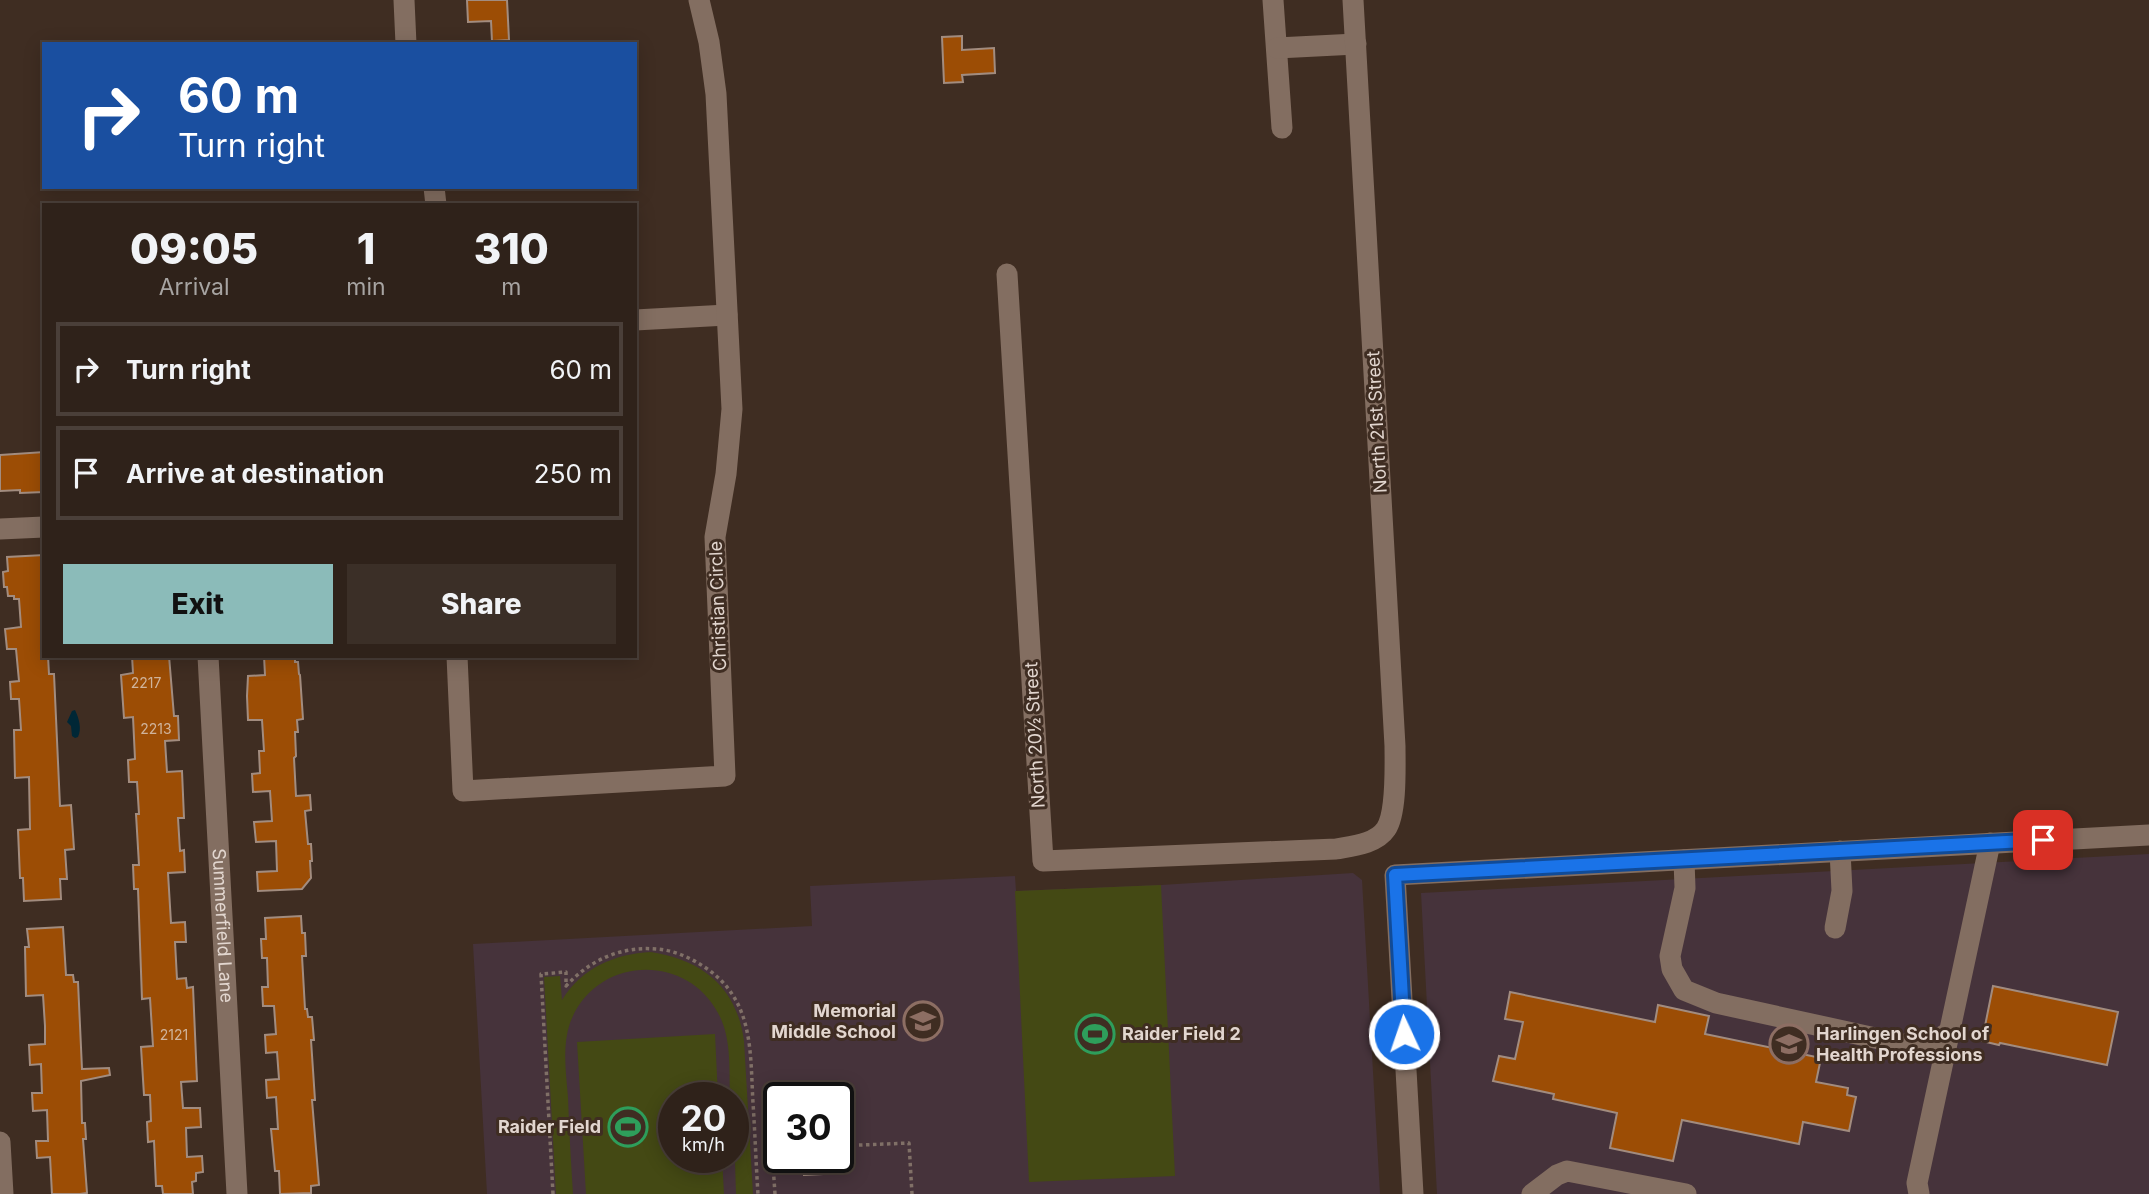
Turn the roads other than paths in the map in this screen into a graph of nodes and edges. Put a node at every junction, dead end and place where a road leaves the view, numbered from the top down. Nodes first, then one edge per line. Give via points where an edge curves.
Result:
1 (404, 0) edge
2 (699, 0) edge
3 (1273, 0) edge
4 (1353, 0) edge
5 (406, 42) edge
6 (1356, 44) junction
7 (1277, 48) junction
8 (1282, 128) dead end
9 (1007, 274) dead end
10 (727, 315) junction
11 (637, 320) edge
12 (42, 527) edge
13 (0, 529) edge
14 (208, 658) edge
15 (457, 658) edge
16 (2149, 835) edge
17 (1376, 838) joint
18 (1990, 843) junction
19 (1840, 851) junction
20 (1684, 860) junction
21 (1835, 928) dead end
22 (1949, 1032) junction
23 (0, 1142) edge
24 (3, 1194) edge
25 (237, 1194) edge
26 (1413, 1194) edge
27 (1532, 1194) edge
28 (1686, 1194) edge
29 (1919, 1194) edge

1 - 5 street
2 - 10 street, Christian Circle via 716,94
3 - 7 street
4 - 6 street, North 21st Street
6 - 7 street
6 - 17 street, North 21st Street via 1395,746 1390,821
7 - 8 street
9 - 17 street, North 20½ Street via 1043,861 1336,849
10 - 11 street
10 - 15 street, Christian Circle via 732,409 715,537 724,776 463,791
12 - 13 street
14 - 25 street, Summerfield Lane
16 - 18 street
18 - 19 street
18 - 22 street
19 - 20 street
19 - 21 street via 1842,891
20 - 22 street via 1685,888 1670,956 1685,990 1716,1003 1907,1045 1934,1042
20 - 26 street via 1395,875
22 - 29 street via 1917,1183
23 - 24 street
27 - 28 street via 1567,1171

